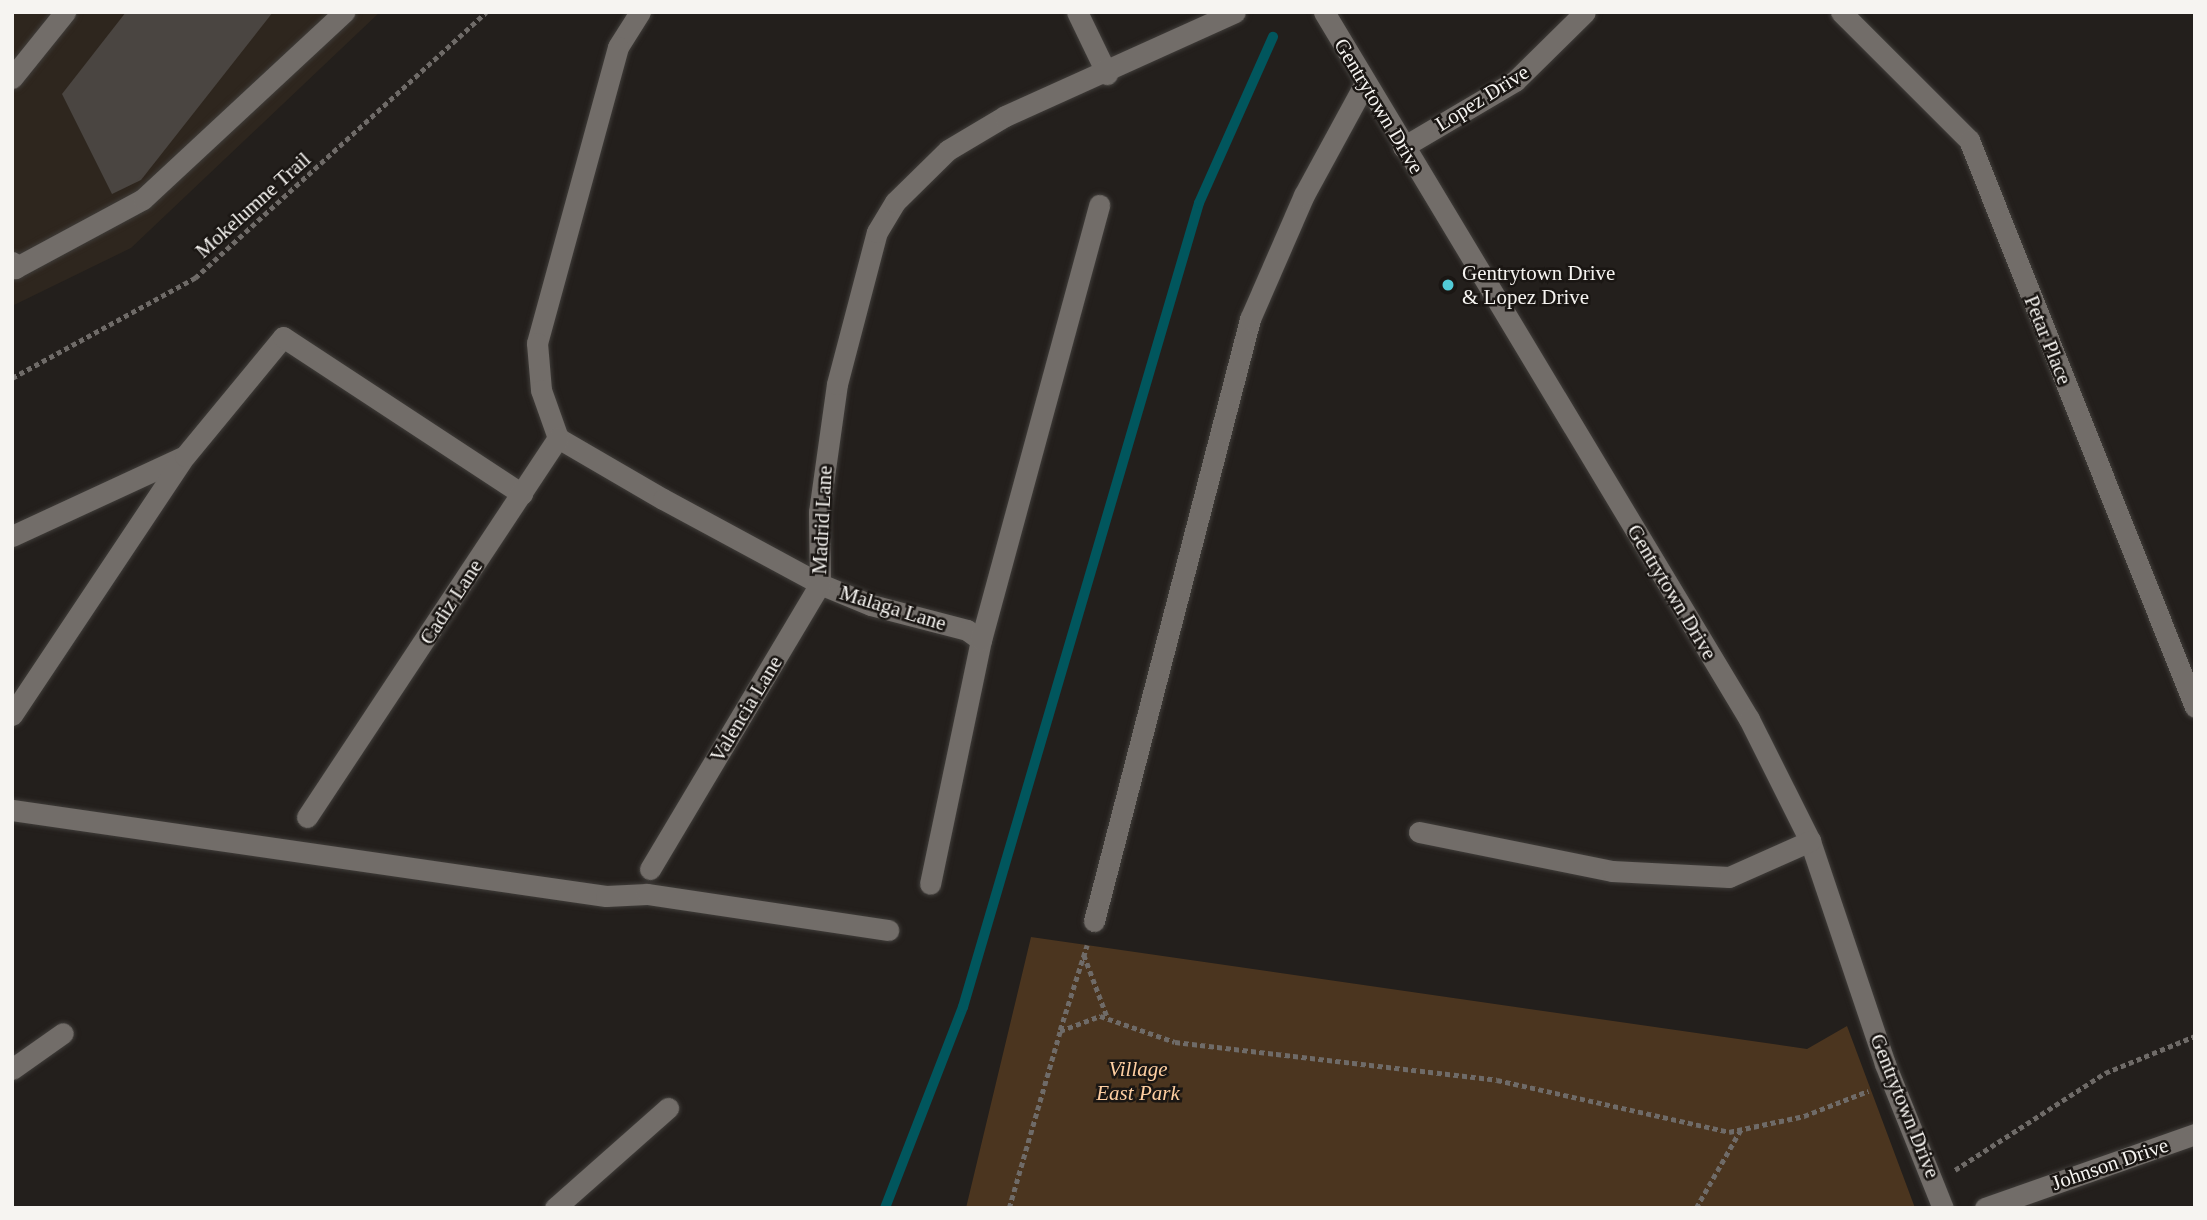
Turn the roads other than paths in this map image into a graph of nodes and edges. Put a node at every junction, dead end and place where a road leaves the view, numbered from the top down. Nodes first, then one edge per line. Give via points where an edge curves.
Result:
1 (65, 12) edge
2 (344, 12) edge
3 (639, 12) edge
4 (1077, 12) edge
5 (1235, 12) edge
6 (1324, 12) edge
7 (1585, 12) edge
8 (1841, 12) edge
9 (1107, 74) junction
10 (12, 78) edge
11 (1364, 83) junction
12 (1403, 146) junction
13 (1099, 205) dead end
14 (12, 262) edge
15 (558, 438) junction
16 (185, 456) junction
17 (522, 494) junction
18 (12, 536) edge
19 (820, 584) junction
20 (974, 635) junction
21 (2195, 707) edge
22 (12, 715) edge
23 (12, 810) edge
24 (307, 817) dead end
25 (1419, 832) dead end
26 (1810, 841) junction
27 (650, 869) dead end
28 (930, 884) dead end
29 (1094, 921) road end
30 (888, 930) dead end
31 (62, 1033) dead end
32 (12, 1069) edge
33 (668, 1108) dead end
34 (2195, 1134) edge
35 (555, 1208) edge
36 (1943, 1208) edge
37 (1985, 1208) edge

1 - 10 street
2 - 14 street via 144,199 15,268
3 - 15 street via 618,47 537,343 541,390
4 - 9 street
5 - 9 street, Madrid Lane
6 - 11 street, Gentrytown Drive
7 - 12 street, Lopez Drive via 1515,82
8 - 21 street, Petar Place via 1969,140
9 - 19 street, Madrid Lane via 1004,116 948,150 895,202 877,232 827,447
11 - 12 street, Gentrytown Drive
11 - 29 street via 1304,195 1250,319
12 - 26 street, Gentrytown Drive via 1749,719
13 - 20 street
15 - 17 street, Cadiz Lane
15 - 19 street, Madrid Lane
16 - 17 street via 283,337
16 - 18 street
16 - 22 street
17 - 24 street, Cadiz Lane
19 - 20 street, Malaga Lane via 871,605
19 - 27 street, Valencia Lane
20 - 28 street
23 - 30 street via 606,896 647,894
25 - 26 street via 1612,871 1729,877
26 - 36 street, Gentrytown Drive via 1893,1082 1937,1182
31 - 32 street
33 - 35 street
34 - 37 street, Johnson Drive

